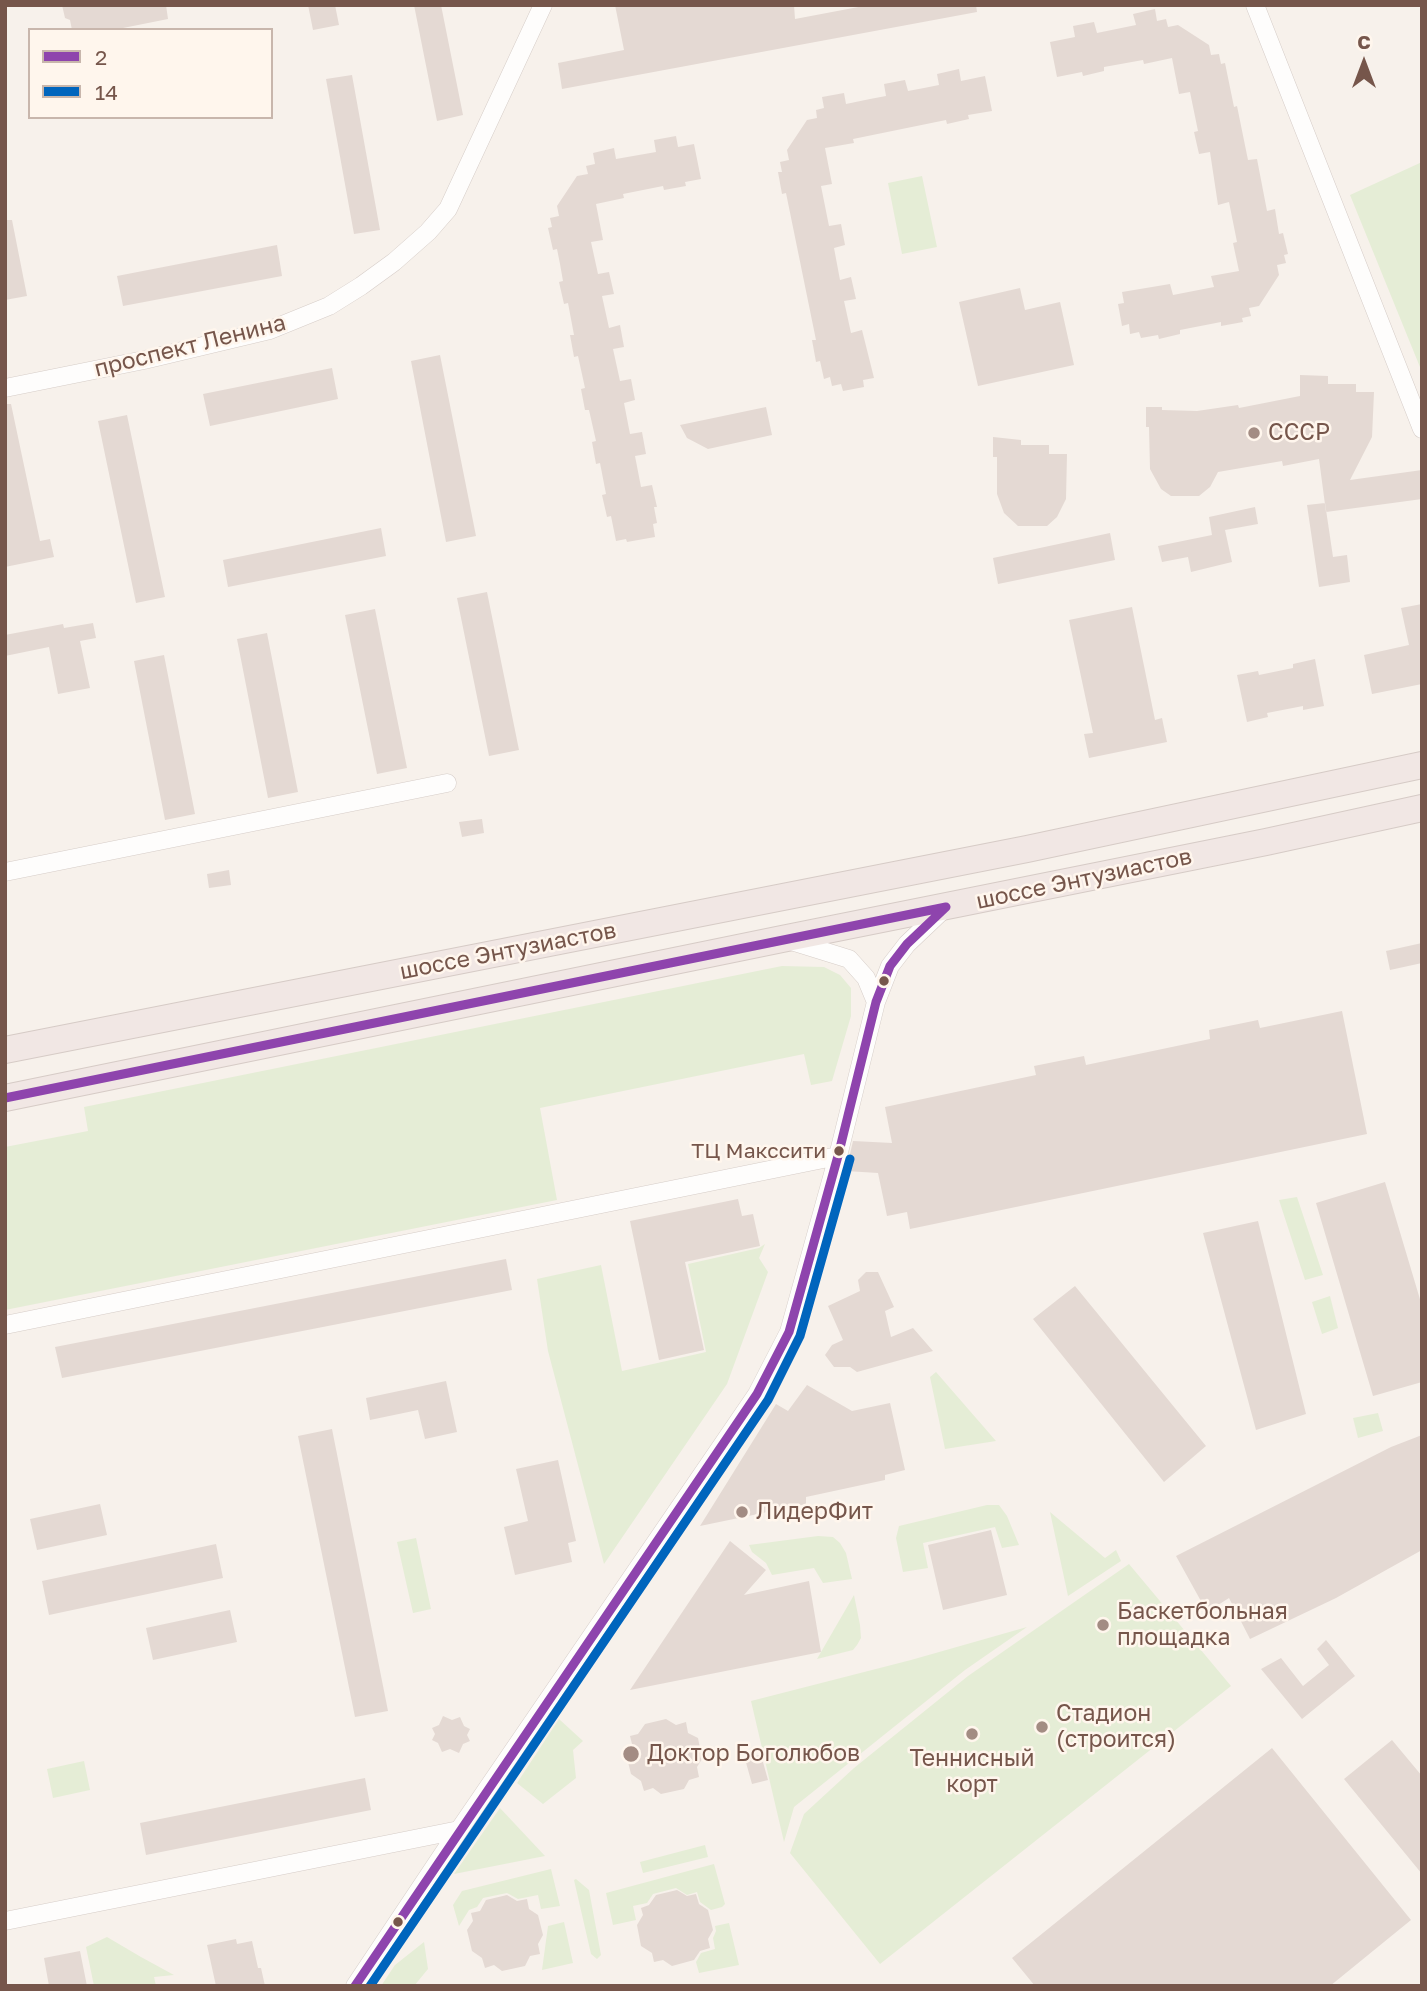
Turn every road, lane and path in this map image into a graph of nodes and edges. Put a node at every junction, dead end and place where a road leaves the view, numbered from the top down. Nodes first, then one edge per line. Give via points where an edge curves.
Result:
1 (543, 5) edge
2 (1255, 5) edge
3 (5, 388) edge
4 (1422, 429) edge
5 (1422, 765) edge
6 (447, 783) dead end
7 (1422, 808) edge
8 (5, 872) edge
9 (946, 907) junction
10 (782, 939) junction
11 (876, 1002) junction
12 (5, 1050) edge
13 (5, 1098) edge
14 (838, 1156) junction
15 (5, 1325) edge
16 (459, 1830) junction
17 (5, 1921) edge
18 (355, 1986) edge

1 - 3 street, проспект Ленина via 448,209 428,232 361,286 329,306 270,330
2 - 4 street
5 - 12 highway, шоссе Энтузиастов via 1027,849
6 - 8 street
7 - 9 highway, шоссе Энтузиастов
9 - 10 highway, шоссе Энтузиастов
9 - 11 street via 890,966
10 - 11 street via 849,959 866,978
10 - 13 highway, шоссе Энтузиастов
11 - 14 street
14 - 15 street
14 - 16 street via 789,1332 757,1394
16 - 17 street
16 - 18 street

